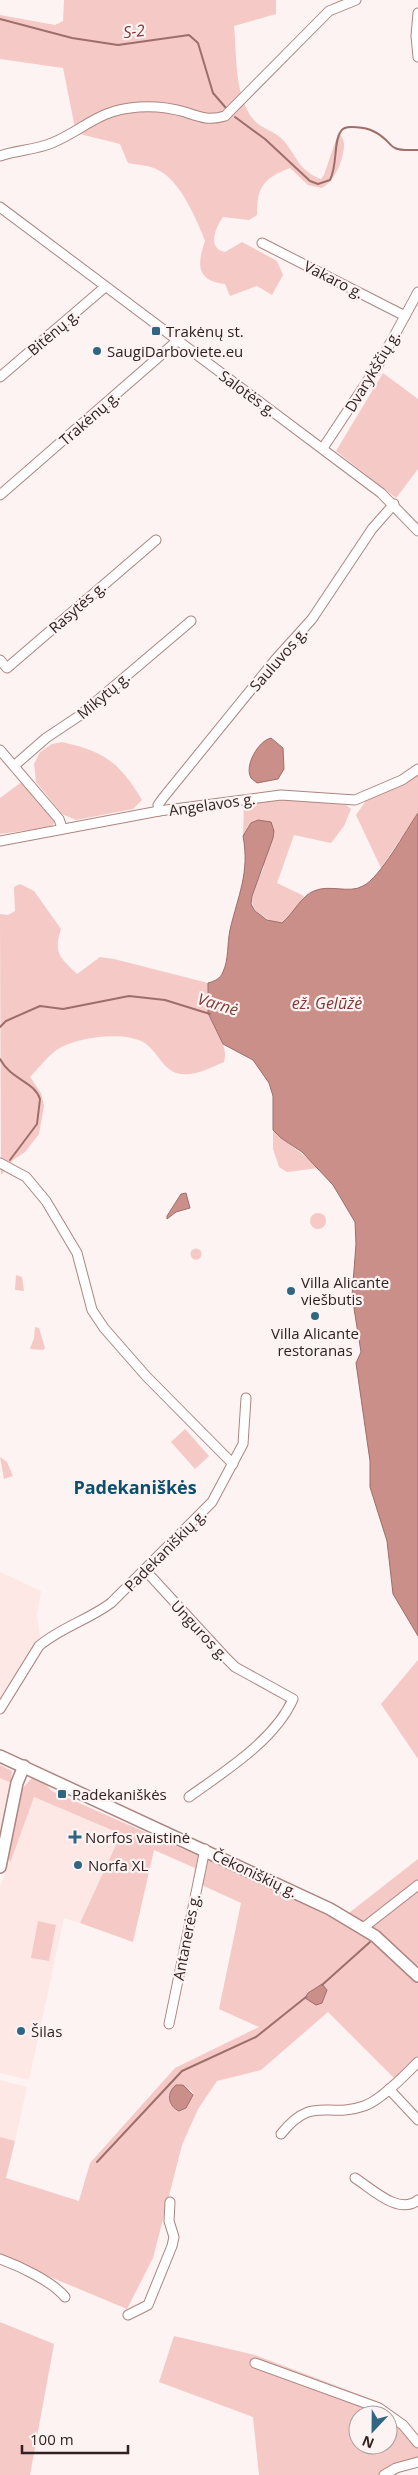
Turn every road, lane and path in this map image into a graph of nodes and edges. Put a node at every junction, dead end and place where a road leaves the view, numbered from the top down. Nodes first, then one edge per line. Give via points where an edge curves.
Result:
1 (356, 0) edge
2 (418, 13) edge
3 (418, 57) edge
4 (0, 156) edge
5 (0, 207) edge
6 (262, 243) dead end
7 (106, 287) junction
8 (418, 292) edge
9 (405, 316) junction
10 (176, 340) junction
11 (0, 377) edge
12 (323, 448) junction
13 (0, 494) edge
14 (394, 504) junction
15 (418, 531) edge
16 (156, 540) dead end
17 (191, 621) dead end
18 (0, 660) edge
19 (0, 750) edge
20 (14, 766) junction
21 (418, 769) edge
22 (159, 811) junction
23 (62, 828) junction
24 (0, 841) edge
25 (0, 1163) edge
26 (246, 1398) dead end
27 (233, 1464) junction
28 (145, 1570) junction
29 (0, 1709) edge
30 (0, 1756) edge
31 (24, 1766) junction
32 (189, 1797) dead end
33 (205, 1849) junction
34 (0, 1867) edge
35 (418, 1885) edge
36 (364, 1928) junction
37 (418, 1976) edge
38 (168, 2024) dead end
39 (418, 2062) edge
40 (388, 2089) junction
41 (418, 2120) edge
42 (281, 2134) dead end
43 (355, 2178) dead end
44 (418, 2200) edge
45 (170, 2202) dead end
46 (0, 2259) edge
47 (65, 2297) dead end
48 (128, 2315) dead end
49 (255, 2363) dead end
50 (418, 2443) edge
51 (418, 2462) edge
52 (384, 2475) edge

1 - 4 street via 326,14 225,116 204,119 164,109 122,109 109,112 50,144
2 - 3 street
5 - 7 street, Salotės g.
6 - 9 street, Vakaro g.
7 - 10 street, Salotės g.
7 - 11 street, Bitėnų g.
8 - 9 street, Dvarykščių g.
9 - 12 street, Dvarykščių g. via 380,362
10 - 12 street, Salotės g.
10 - 13 street, Trakėnų g.
12 - 14 street, Salotės g.
14 - 15 street, Salotės g.
14 - 22 street, Sauluvos g. via 372,529 312,619 163,798 158,805
16 - 18 street, Rasytės g. via 6,668
17 - 20 street, Mikytų g. via 79,716 46,738
19 - 20 street
20 - 23 street via 59,820
21 - 22 street, Angelavos g. via 402,780 355,800 280,795
22 - 23 street, Angelavos g.
23 - 24 street, Angelavos g.
25 - 27 street via 26,1177 67,1237 77,1253 92,1310 104,1328 146,1376
26 - 27 street, Padekaniškių g. via 243,1444
27 - 28 street, Padekaniškių g. via 212,1502
28 - 29 street, Padekaniškių g. via 101,1610 48,1639 33,1654
28 - 32 street, Unguros g. via 235,1667 293,1698 272,1732
30 - 31 main road, Čekoniškių g.
31 - 33 main road, Čekoniškių g.
31 - 34 main road via 17,1782
33 - 36 main road, Čekoniškių g.
33 - 38 street, Antanerės g.
35 - 36 street
36 - 37 main road, Čekoniškių g.
39 - 40 street
40 - 41 street
40 - 42 street via 365,2105 297,2116
43 - 44 street via 397,2204 409,2205
45 - 48 street via 172,2246 148,2305
46 - 47 street via 25,2270
49 - 50 street via 379,2408 403,2425
51 - 52 street

